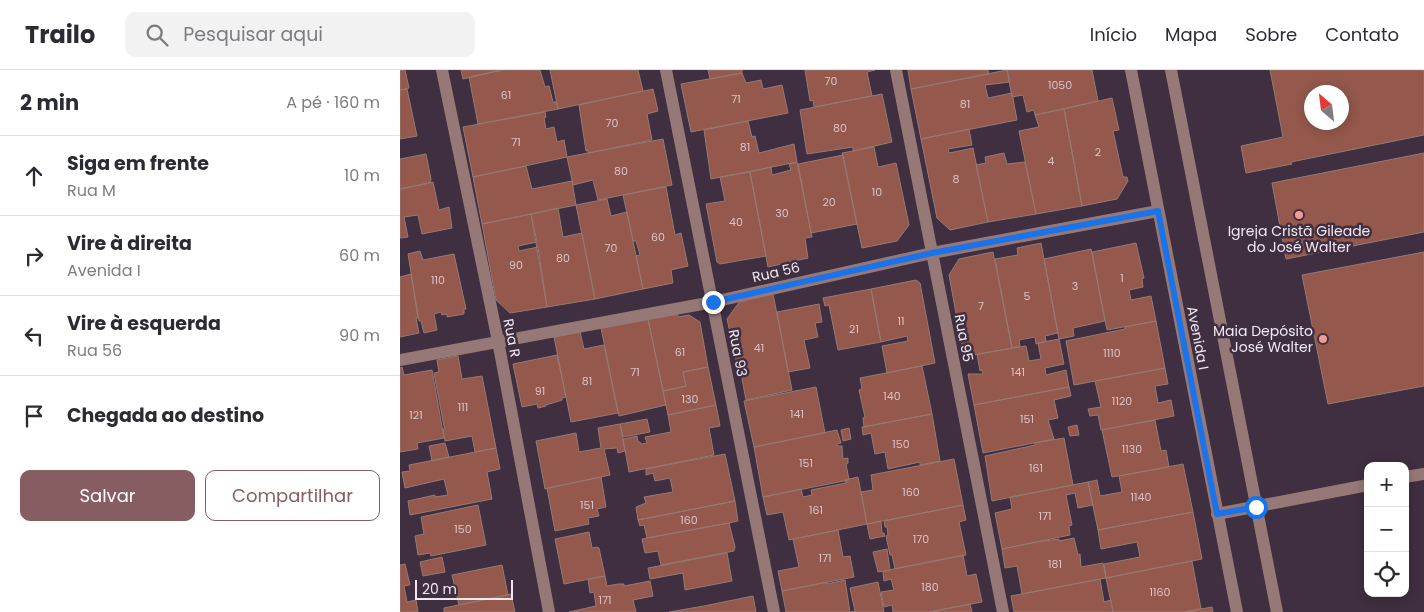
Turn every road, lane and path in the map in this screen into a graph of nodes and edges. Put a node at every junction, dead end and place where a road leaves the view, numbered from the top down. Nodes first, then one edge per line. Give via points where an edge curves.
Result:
1 (442, 70) edge
2 (666, 70) edge
3 (896, 70) edge
4 (1131, 70) edge
5 (1171, 70) edge
6 (1158, 211) junction
7 (932, 253) junction
8 (713, 302) junction
9 (498, 341) junction
10 (400, 360) edge
11 (1424, 474) edge
12 (1409, 476) edge
13 (1364, 486) edge
14 (1256, 507) junction
15 (1217, 514) junction
16 (548, 612) edge
17 (774, 612) edge
18 (1003, 612) edge
19 (1237, 612) edge
20 (1277, 612) edge

1 - 9 street, Rua R
2 - 8 street, Rua 93
3 - 7 street, Rua 95
4 - 6 street, Avenida I
5 - 14 street, Avenida I
6 - 7 street, Rua 56
6 - 15 street, Avenida I
7 - 8 street, Rua 56
7 - 18 street, Rua 95
8 - 9 street, Rua 56
8 - 17 street, Rua 93
9 - 10 street, Rua 56
9 - 16 street, Rua R
11 - 12 street
13 - 14 street
14 - 15 street
14 - 20 street, Avenida I
15 - 19 street, Avenida I

